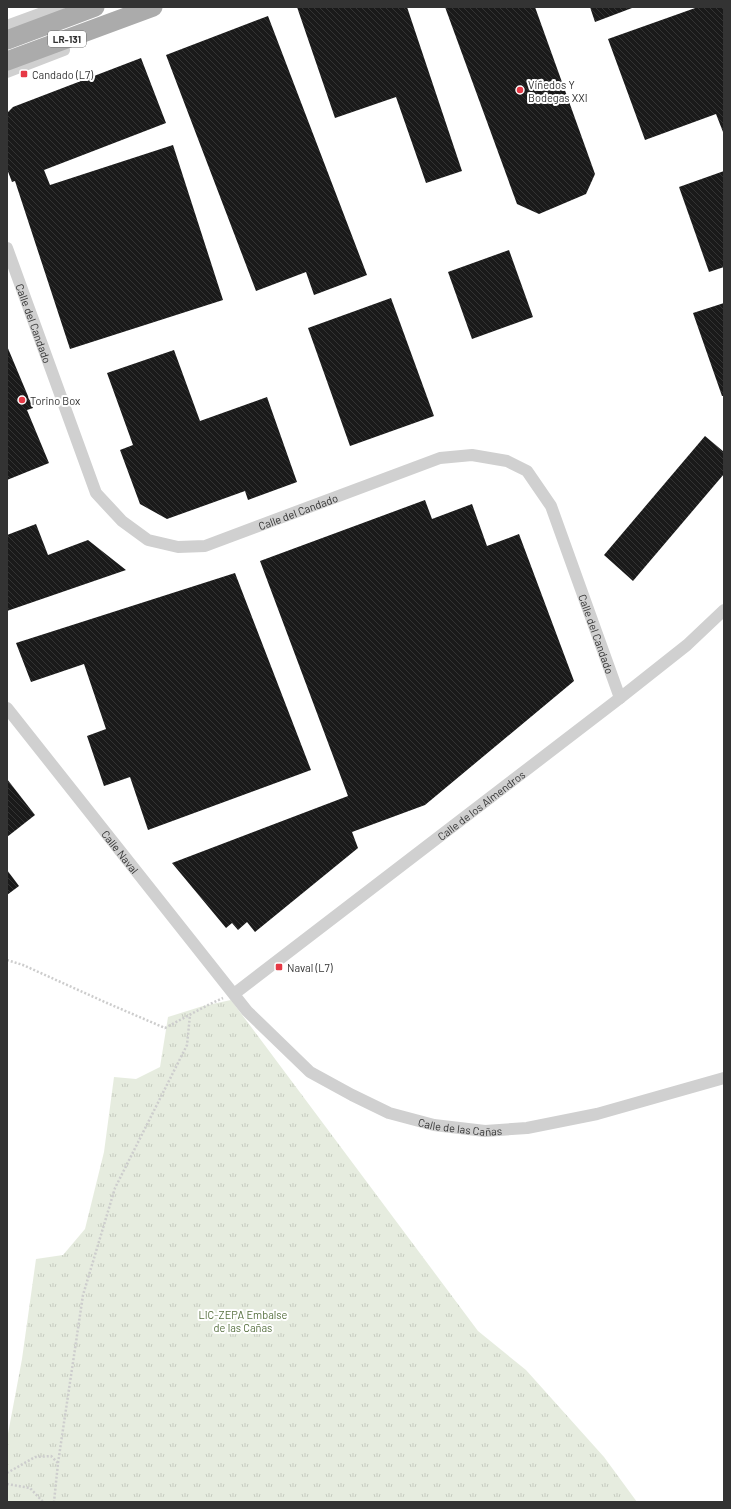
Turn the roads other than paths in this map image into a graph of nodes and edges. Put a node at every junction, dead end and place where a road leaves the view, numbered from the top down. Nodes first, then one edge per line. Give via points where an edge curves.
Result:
1 (59, 7) edge
2 (95, 7) edge
3 (153, 7) edge
4 (126, 17) junction
5 (7, 26) edge
6 (7, 40) edge
7 (7, 61) edge
8 (7, 72) edge
9 (7, 248) edge
10 (724, 610) edge
11 (620, 698) junction
12 (7, 708) edge
13 (234, 994) junction
14 (724, 1078) edge

1 - 5 street
2 - 6 main road, LR-131
3 - 4 main road, LR-131
4 - 7 main road, LR-131
4 - 8 street via 104,35
9 - 11 street, Calle del Candado via 96,493 122,522 148,540 178,547 205,546 440,458 472,455 507,461 527,472 551,506
10 - 11 street, Calle de los Almendros via 687,645
11 - 13 street, Calle de los Almendros
12 - 13 street, Calle Naval
13 - 14 street, Calle de las Cañas via 247,1011 310,1072 389,1113 434,1125 485,1131 527,1128 597,1114

